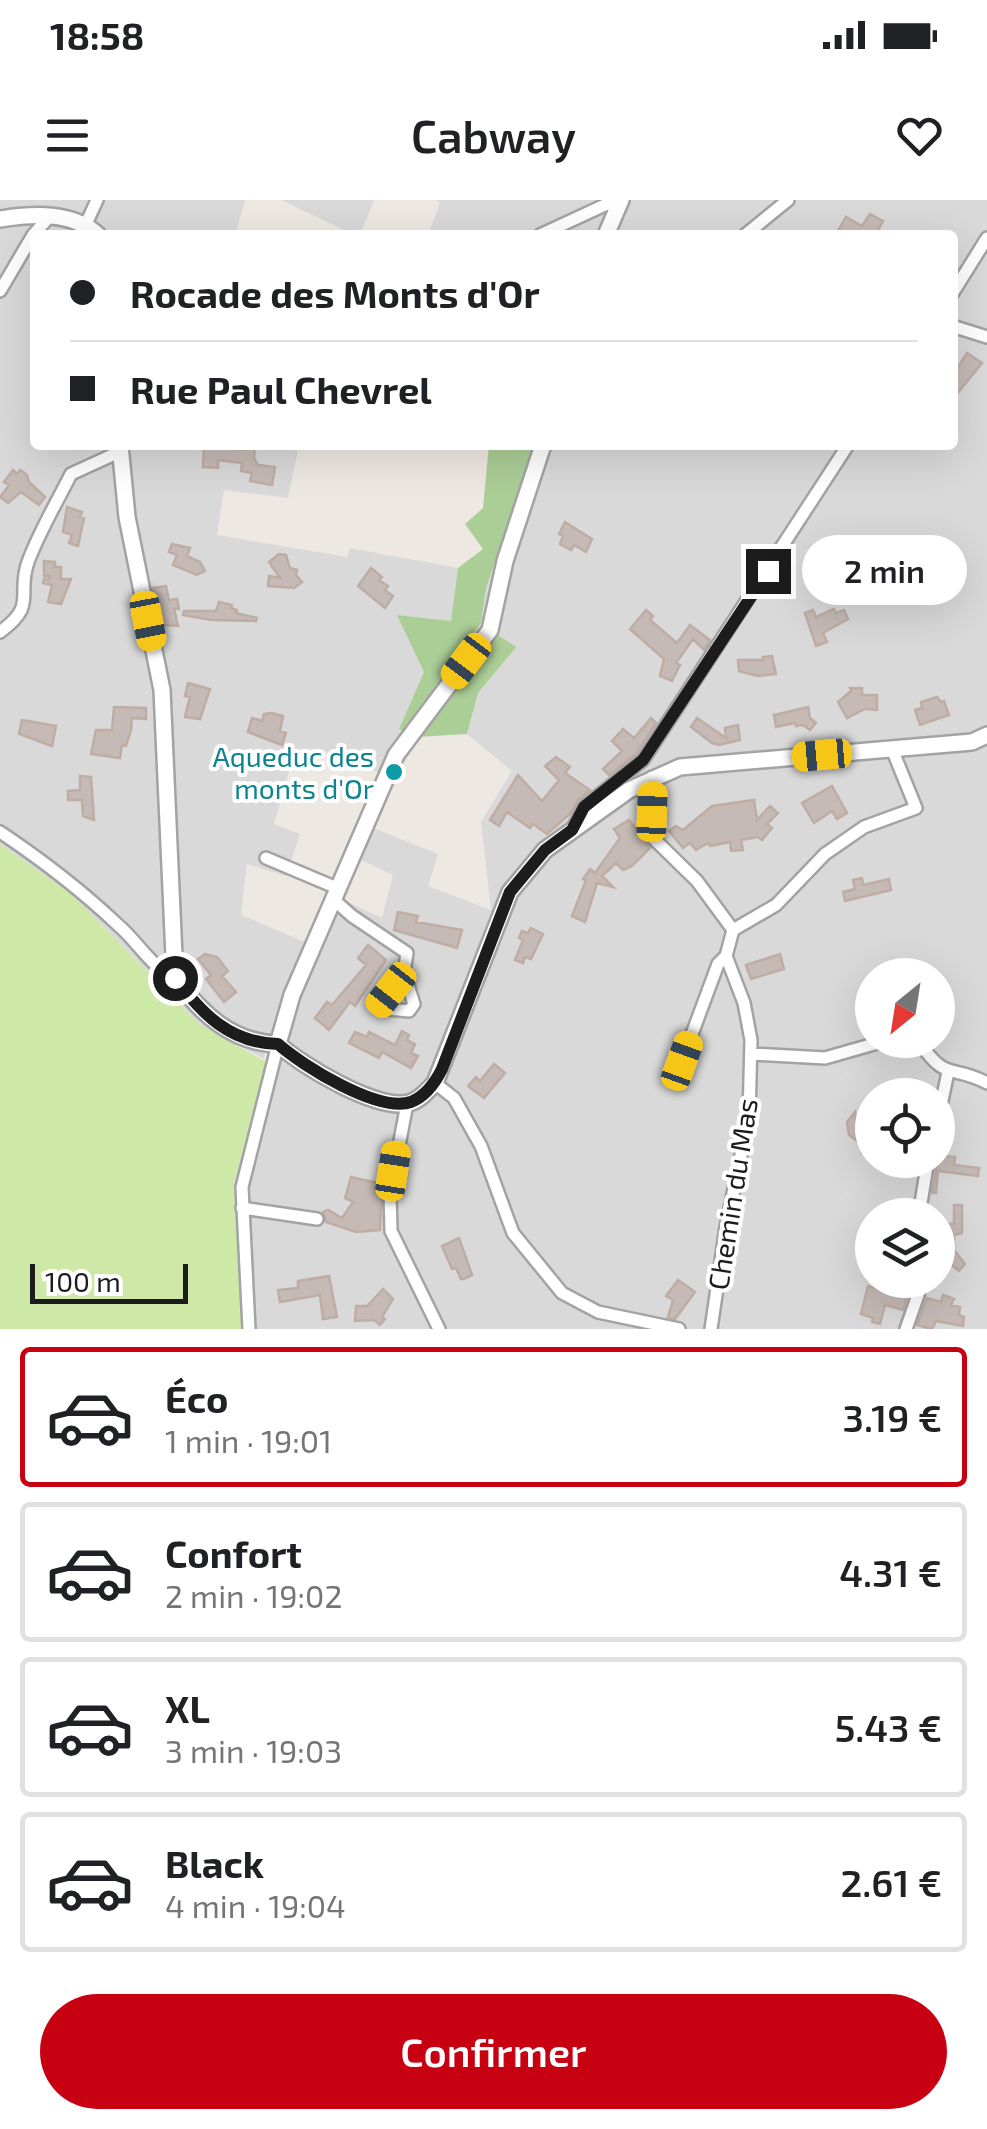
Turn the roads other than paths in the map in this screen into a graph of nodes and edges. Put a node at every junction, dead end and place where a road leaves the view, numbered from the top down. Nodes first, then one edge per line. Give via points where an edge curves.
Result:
1 (97, 200) edge
2 (788, 200) edge
3 (619, 203) edge
4 (50, 216) junction
5 (0, 219) edge
6 (37, 230) edge
7 (92, 230) edge
8 (551, 230) edge
9 (608, 230) edge
10 (751, 230) edge
11 (987, 238) edge
12 (30, 240) edge
13 (958, 284) edge
14 (0, 291) edge
15 (958, 328) edge
16 (987, 337) edge
17 (117, 450) edge
18 (119, 450) edge
19 (541, 450) edge
20 (845, 450) edge
21 (0, 632) edge
22 (987, 736) edge
23 (892, 749) junction
24 (652, 777) junction
25 (572, 830) junction
26 (0, 832) edge
27 (266, 858) dead end
28 (335, 893) junction
29 (352, 916) junction
30 (325, 917) junction
31 (733, 930) junction
32 (726, 956) junction
33 (404, 973) dead end
34 (175, 978) junction
35 (278, 1044) junction
36 (855, 1049) edge
37 (751, 1054) junction
38 (929, 1058) edge
39 (682, 1061) dead end
40 (948, 1072) junction
41 (947, 1078) edge
42 (987, 1083) edge
43 (435, 1084) junction
44 (407, 1104) junction
45 (242, 1208) junction
46 (317, 1219) dead end
47 (917, 1298) edge
48 (250, 1329) edge
49 (440, 1329) edge
50 (679, 1329) edge
51 (711, 1329) edge
52 (906, 1329) edge

1 - 7 street
2 - 10 street
3 - 8 street
3 - 9 street
4 - 5 street
4 - 6 street
4 - 7 street
11 - 13 street
12 - 14 street
15 - 16 street
17 - 21 street via 70,474 27,566 25,604
18 - 34 street via 162,690
19 - 28 street via 490,630 396,755
20 - 25 street via 643,760 584,807
22 - 23 street
23 - 24 street via 680,767
23 - 31 street via 916,808 864,827 825,854 776,904
24 - 25 street
24 - 31 street via 651,836 697,881
25 - 43 street via 510,892
26 - 34 street via 69,880 160,971
27 - 28 street
28 - 29 street
28 - 30 street
29 - 30 street
29 - 33 street via 407,953
30 - 35 street
31 - 32 street
32 - 37 street, Chemin du Mas via 744,1003
32 - 39 street
34 - 35 street via 202,1014 259,1044
35 - 44 street via 296,1061 380,1102
35 - 45 street via 244,1170
36 - 37 street via 825,1058
37 - 51 street, Chemin du Mas via 748,1118
38 - 40 street
40 - 41 street
40 - 42 street
43 - 44 street
43 - 50 street via 454,1098 482,1146 513,1233 562,1293 598,1312
44 - 49 street via 390,1192 391,1231
45 - 46 street
45 - 48 street
47 - 52 street

